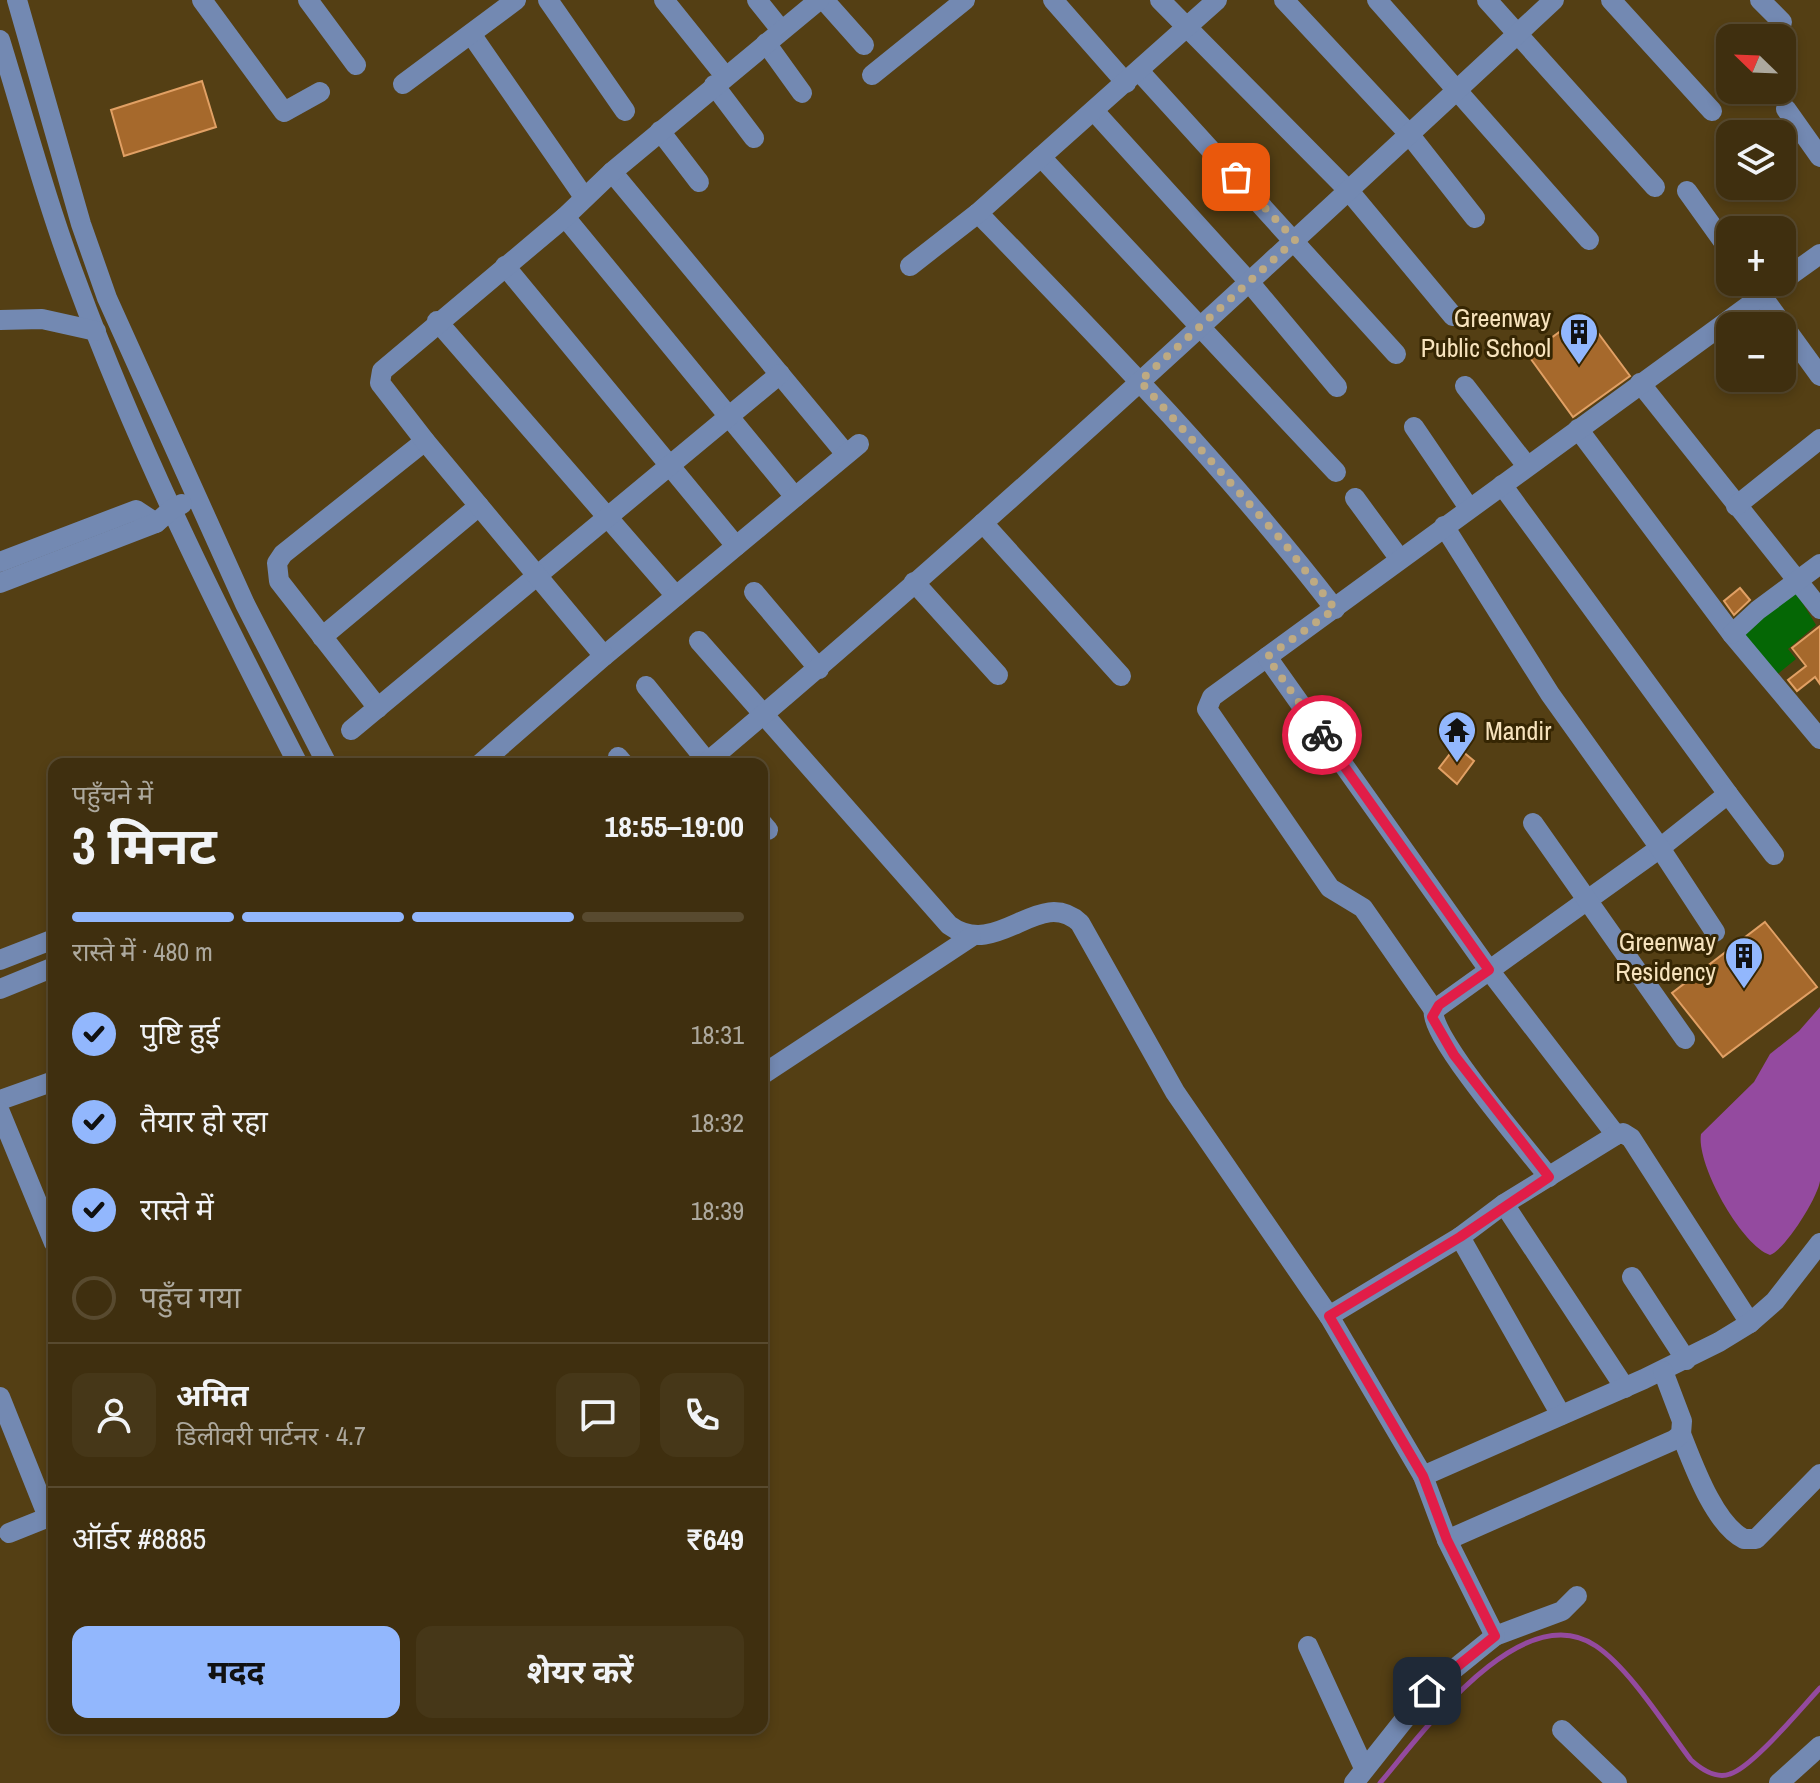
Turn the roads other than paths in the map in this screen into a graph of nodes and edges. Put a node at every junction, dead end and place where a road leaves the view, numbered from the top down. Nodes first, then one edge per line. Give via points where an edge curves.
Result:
1 (17, 0) edge
2 (202, 0) edge
3 (308, 0) edge
4 (516, 0) edge
5 (548, 0) edge
6 (664, 0) edge
7 (757, 0) edge
8 (821, 0) edge
9 (965, 0) edge
10 (1053, 0) edge
11 (1160, 0) edge
12 (1217, 0) edge
13 (1284, 0) edge
14 (1377, 0) edge
15 (1487, 0) edge
16 (1554, 0) edge
17 (1611, 0) edge
18 (1760, 0) edge
19 (1782, 22) dead end
20 (1186, 29) junction
21 (471, 34) junction
22 (1517, 34) junction
23 (773, 37) junction
24 (0, 40) edge
25 (864, 45) dead end
26 (356, 65) dead end
27 (872, 75) dead end
28 (1133, 77) junction
29 (720, 81) junction
30 (403, 84) dead end
31 (1459, 91) junction
32 (320, 92) dead end
33 (802, 93) dead end
34 (1786, 109) dead end
35 (625, 111) dead end
36 (1094, 111) junction
37 (1712, 111) dead end
38 (660, 131) junction
39 (1409, 134) junction
40 (754, 138) dead end
41 (1041, 157) junction
42 (1820, 157) edge
43 (612, 172) junction
44 (699, 182) dead end
45 (1655, 187) dead end
46 (1349, 191) junction
47 (1687, 191) dead end
48 (584, 197) junction
49 (978, 213) junction
50 (565, 217) junction
51 (1475, 218) dead end
52 (1716, 231) edge
53 (1295, 240) junction
54 (1589, 240) dead end
55 (1820, 254) edge
56 (505, 266) junction
57 (910, 266) dead end
58 (1796, 271) edge
59 (100, 276) junction
60 (1250, 283) junction
61 (77, 284) junction
62 (1748, 296) edge
63 (1762, 296) edge
64 (1453, 316) dead end
65 (0, 320) edge
66 (437, 321) junction
67 (1201, 326) junction
68 (96, 331) junction
69 (1396, 354) dead end
70 (780, 374) junction
71 (1820, 376) edge
72 (1140, 381) junction
73 (1640, 383) junction
74 (1465, 386) dead end
75 (1337, 387) dead end
76 (728, 416) junction
77 (1414, 427) dead end
78 (1578, 429) junction
79 (1820, 439) edge
80 (425, 441) junction
81 (669, 466) junction
82 (1527, 466) junction
83 (1336, 472) dead end
84 (1502, 485) junction
85 (795, 497) junction
86 (197, 498) junction
87 (1355, 498) dead end
88 (479, 506) junction
89 (1736, 506) junction
90 (1469, 508) junction
91 (172, 509) junction
92 (609, 515) junction
93 (156, 523) junction
94 (983, 523) junction
95 (1444, 526) junction
96 (736, 546) junction
97 (1399, 558) junction
98 (0, 562) edge
99 (1820, 564) edge
100 (537, 575) junction
101 (1797, 579) junction
102 (914, 582) junction
103 (0, 583) edge
104 (754, 592) dead end
105 (676, 596) junction
106 (1335, 609) junction
107 (1820, 609) edge
108 (1732, 634) junction
109 (322, 637) junction
110 (699, 641) dead end
111 (604, 656) junction
112 (1267, 657) junction
113 (819, 669) junction
114 (998, 675) dead end
115 (1121, 676) dead end
116 (646, 686) dead end
117 (378, 708) junction
118 (766, 715) junction
119 (351, 730) dead end
120 (1820, 739) edge
121 (295, 758) edge
122 (320, 758) edge
123 (487, 758) edge
124 (703, 758) edge
125 (713, 758) edge
126 (1728, 794) junction
127 (1533, 823) dead end
128 (1660, 848) junction
129 (1774, 855) dead end
130 (1589, 900) junction
131 (1715, 932) dead end
132 (971, 937) junction
133 (48, 941) edge
134 (0, 960) edge
135 (48, 969) edge
136 (1489, 970) junction
137 (0, 989) edge
138 (1434, 1010) junction
139 (1685, 1039) dead end
140 (768, 1071) edge
141 (48, 1083) edge
142 (0, 1100) edge
143 (0, 1112) edge
144 (1616, 1135) junction
145 (1549, 1177) junction
146 (1504, 1204) junction
147 (48, 1228) edge
148 (1460, 1237) junction
149 (1819, 1246) edge
150 (1632, 1277) dead end
151 (1329, 1316) junction
152 (1750, 1323) junction
153 (1686, 1360) junction
154 (1663, 1371) junction
155 (1625, 1388) junction
156 (0, 1397) edge
157 (1561, 1415) junction
158 (1681, 1434) junction
159 (1820, 1474) edge
160 (1423, 1476) junction
161 (48, 1509) edge
162 (48, 1517) edge
163 (9, 1533) dead end
164 (1447, 1540) junction
165 (1577, 1596) dead end
166 (1495, 1636) junction
167 (1308, 1646) dead end
168 (1562, 1730) dead end
169 (1820, 1746) edge
170 (1359, 1775) edge
171 (1617, 1783) edge
172 (1779, 1783) edge

1 - 59 street
2 - 32 street via 284,112
3 - 26 street
4 - 21 street
5 - 35 street
6 - 29 street
7 - 23 street
8 - 23 street
8 - 25 street
9 - 27 street
10 - 28 street
11 - 20 street
12 - 20 street
13 - 39 street
14 - 31 street
15 - 22 street
16 - 22 street
17 - 37 street
18 - 19 street
20 - 28 street
20 - 46 street
21 - 30 street
21 - 48 street
22 - 31 street
22 - 45 street
23 - 29 street
23 - 33 street
24 - 61 street
28 - 36 street
28 - 53 street
29 - 38 street
29 - 40 street
31 - 39 street
31 - 54 street
34 - 42 street
36 - 41 street
36 - 60 street
38 - 43 street
38 - 44 street
39 - 46 street
39 - 51 street
41 - 49 street
41 - 67 street
43 - 48 street
43 - 70 street
46 - 53 street
46 - 64 street
47 - 52 street
48 - 50 street
49 - 57 street
49 - 72 street
50 - 56 street
50 - 76 street
53 - 60 street
53 - 69 street
55 - 58 street
56 - 66 street
56 - 81 street
59 - 61 street
59 - 86 street
60 - 67 street
60 - 75 street
61 - 68 street
62 - 73 street
63 - 71 street
65 - 68 street via 42,319
66 - 80 street via 384,367 380,377
66 - 92 street
67 - 72 street
67 - 83 street
68 - 91 street
70 - 76 street
70 - 85 street via 853,449
72 - 94 street
72 - 106 street via 1284,543
73 - 78 street
73 - 89 street
74 - 82 street
76 - 81 street
76 - 85 street
77 - 90 street
78 - 82 street
78 - 108 street
79 - 89 street
80 - 88 street
80 - 109 street via 277,563 279,581
81 - 92 street
81 - 96 street
82 - 84 street
84 - 90 street
84 - 126 street
85 - 96 street
86 - 91 street
86 - 122 street
87 - 97 street
88 - 100 street
88 - 109 street
89 - 101 street
90 - 95 street
91 - 93 street
91 - 121 street
92 - 100 street
92 - 105 street
93 - 98 street via 136,510
93 - 103 street
94 - 102 street
94 - 115 street
95 - 97 street
95 - 128 street via 1550,694
96 - 105 street
97 - 106 street
99 - 101 street
100 - 111 street
100 - 117 street
101 - 107 street
101 - 108 street
102 - 113 street
102 - 114 street
104 - 113 street
105 - 111 street
106 - 112 street
108 - 120 street
109 - 117 street
110 - 118 street
111 - 123 street
112 - 136 street
112 - 138 street via 1212,697 1207,709 1330,888 1363,908
113 - 118 street
116 - 124 street
117 - 119 street
118 - 125 street
118 - 132 street via 949,925
126 - 128 street
126 - 129 street
127 - 130 street
128 - 130 street
128 - 131 street
130 - 136 street
130 - 139 street
132 - 140 street
132 - 151 street via 1048,912 1062,911 1080,923 1175,1092
133 - 134 street
135 - 137 street
136 - 138 street
136 - 144 street
138 - 145 street via 1434,1023 1454,1055
141 - 142 street
143 - 147 street
144 - 145 street
144 - 152 street via 1631,1138
145 - 146 street
146 - 148 street
146 - 155 street
148 - 151 street
148 - 157 street
149 - 152 street
150 - 153 street
151 - 160 street
152 - 153 street
153 - 154 street
154 - 155 street
154 - 158 street via 1682,1421
155 - 157 street
156 - 161 street
157 - 160 street
158 - 159 street via 1709,1496 1744,1539 1756,1539
158 - 164 street
160 - 164 street
162 - 163 street
164 - 166 street
165 - 166 street via 1562,1611
166 - 170 street via 1427,1691
167 - 170 street
168 - 171 street
169 - 172 street

